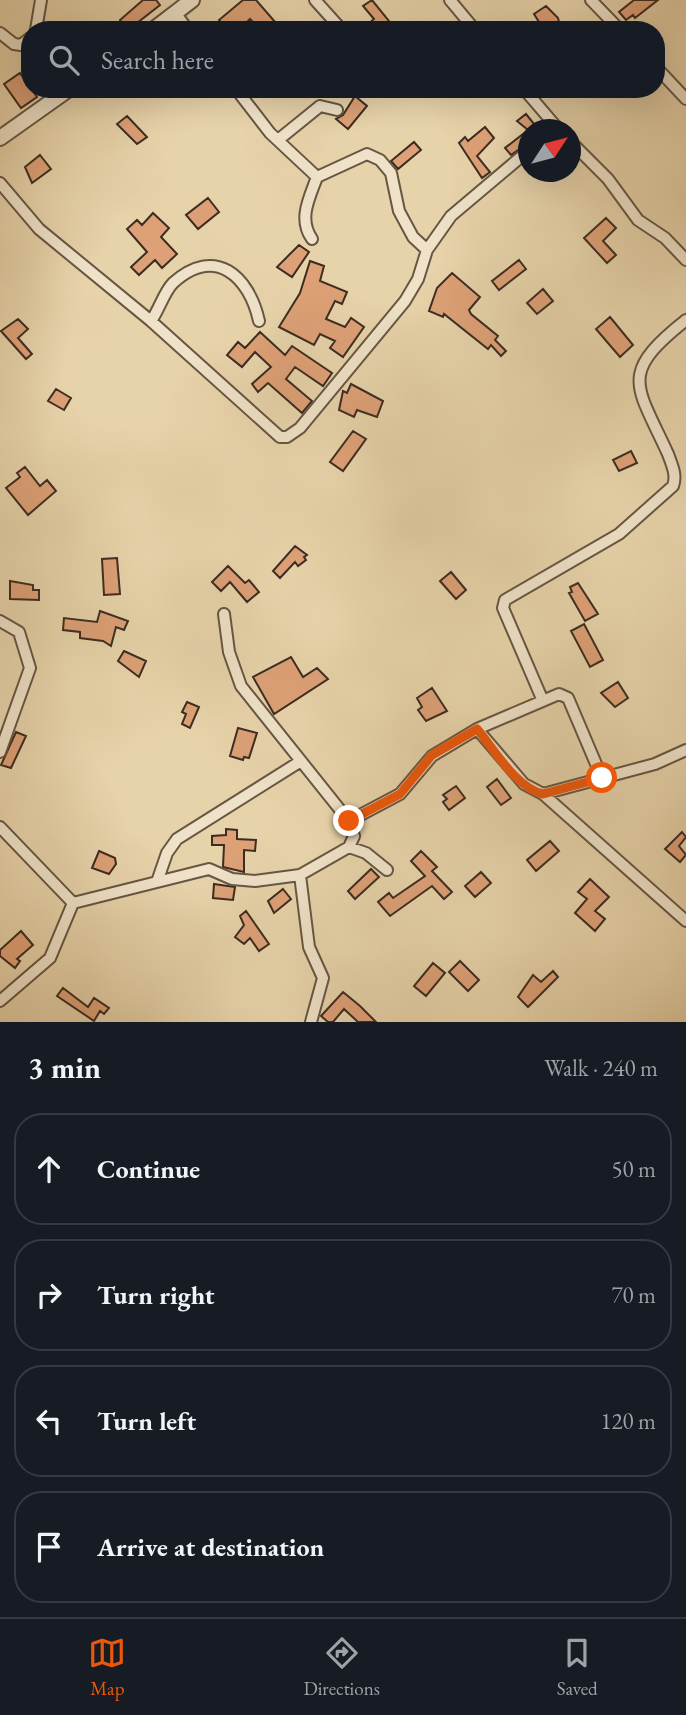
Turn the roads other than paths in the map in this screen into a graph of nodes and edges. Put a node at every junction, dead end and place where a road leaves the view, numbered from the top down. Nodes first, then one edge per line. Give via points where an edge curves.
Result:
1 (41, 0) edge
2 (192, 0) edge
3 (314, 0) edge
4 (450, 0) edge
5 (590, 0) edge
6 (176, 14) junction
7 (38, 21) edge
8 (166, 21) edge
9 (181, 21) edge
10 (334, 21) edge
11 (468, 21) edge
12 (611, 21) edge
13 (0, 33) edge
14 (21, 44) edge
15 (665, 77) edge
16 (56, 98) edge
17 (243, 98) edge
18 (531, 98) edge
19 (686, 99) edge
20 (337, 110) dead end
21 (547, 119) edge
22 (0, 138) edge
23 (278, 140) junction
24 (581, 152) edge
25 (518, 160) edge
26 (317, 177) junction
27 (0, 183) edge
28 (312, 239) dead end
29 (427, 250) junction
30 (686, 260) edge
31 (686, 320) edge
32 (151, 321) junction
33 (258, 321) dead end
34 (224, 614) dead end
35 (0, 621) edge
36 (543, 701) junction
37 (477, 729) junction
38 (686, 750) edge
39 (0, 752) edge
40 (301, 761) junction
41 (602, 778) junction
42 (543, 794) junction
43 (349, 821) junction
44 (0, 827) edge
45 (349, 847) junction
46 (387, 870) dead end
47 (300, 875) junction
48 (159, 879) junction
49 (73, 903) junction
50 (686, 921) edge
51 (0, 1001) edge
52 (311, 1022) edge

1 - 7 street
2 - 6 street
3 - 10 street
4 - 11 street
5 - 12 street
6 - 8 street
6 - 9 street
13 - 14 street
15 - 19 street
16 - 22 street
17 - 23 street
18 - 21 street
20 - 23 street via 320,106
23 - 26 street
24 - 30 street via 608,178 638,220
25 - 29 street via 451,216
26 - 28 street via 305,210 304,228
26 - 29 street via 367,154 380,160 391,173 392,189 408,228
27 - 32 street via 39,229
29 - 32 street via 405,301 287,438 274,433
31 - 36 street via 651,351 639,374 640,392 671,461 676,478 673,486 619,534 505,600 503,608
32 - 33 street via 171,285 195,268 213,266 235,273 246,285
34 - 40 street via 229,652 241,686
35 - 39 street via 19,632 30,668
36 - 37 street
36 - 41 street via 559,694 568,698
37 - 42 street via 524,784
37 - 43 street via 432,755 400,794
38 - 41 street
40 - 43 street
40 - 48 street via 177,839
41 - 42 street
42 - 50 street
43 - 45 street via 354,836
44 - 49 street
45 - 46 street via 366,853
45 - 47 street
47 - 48 street via 255,881 232,879 209,869
47 - 52 street via 309,947 323,978
48 - 49 street
49 - 51 street via 50,958

